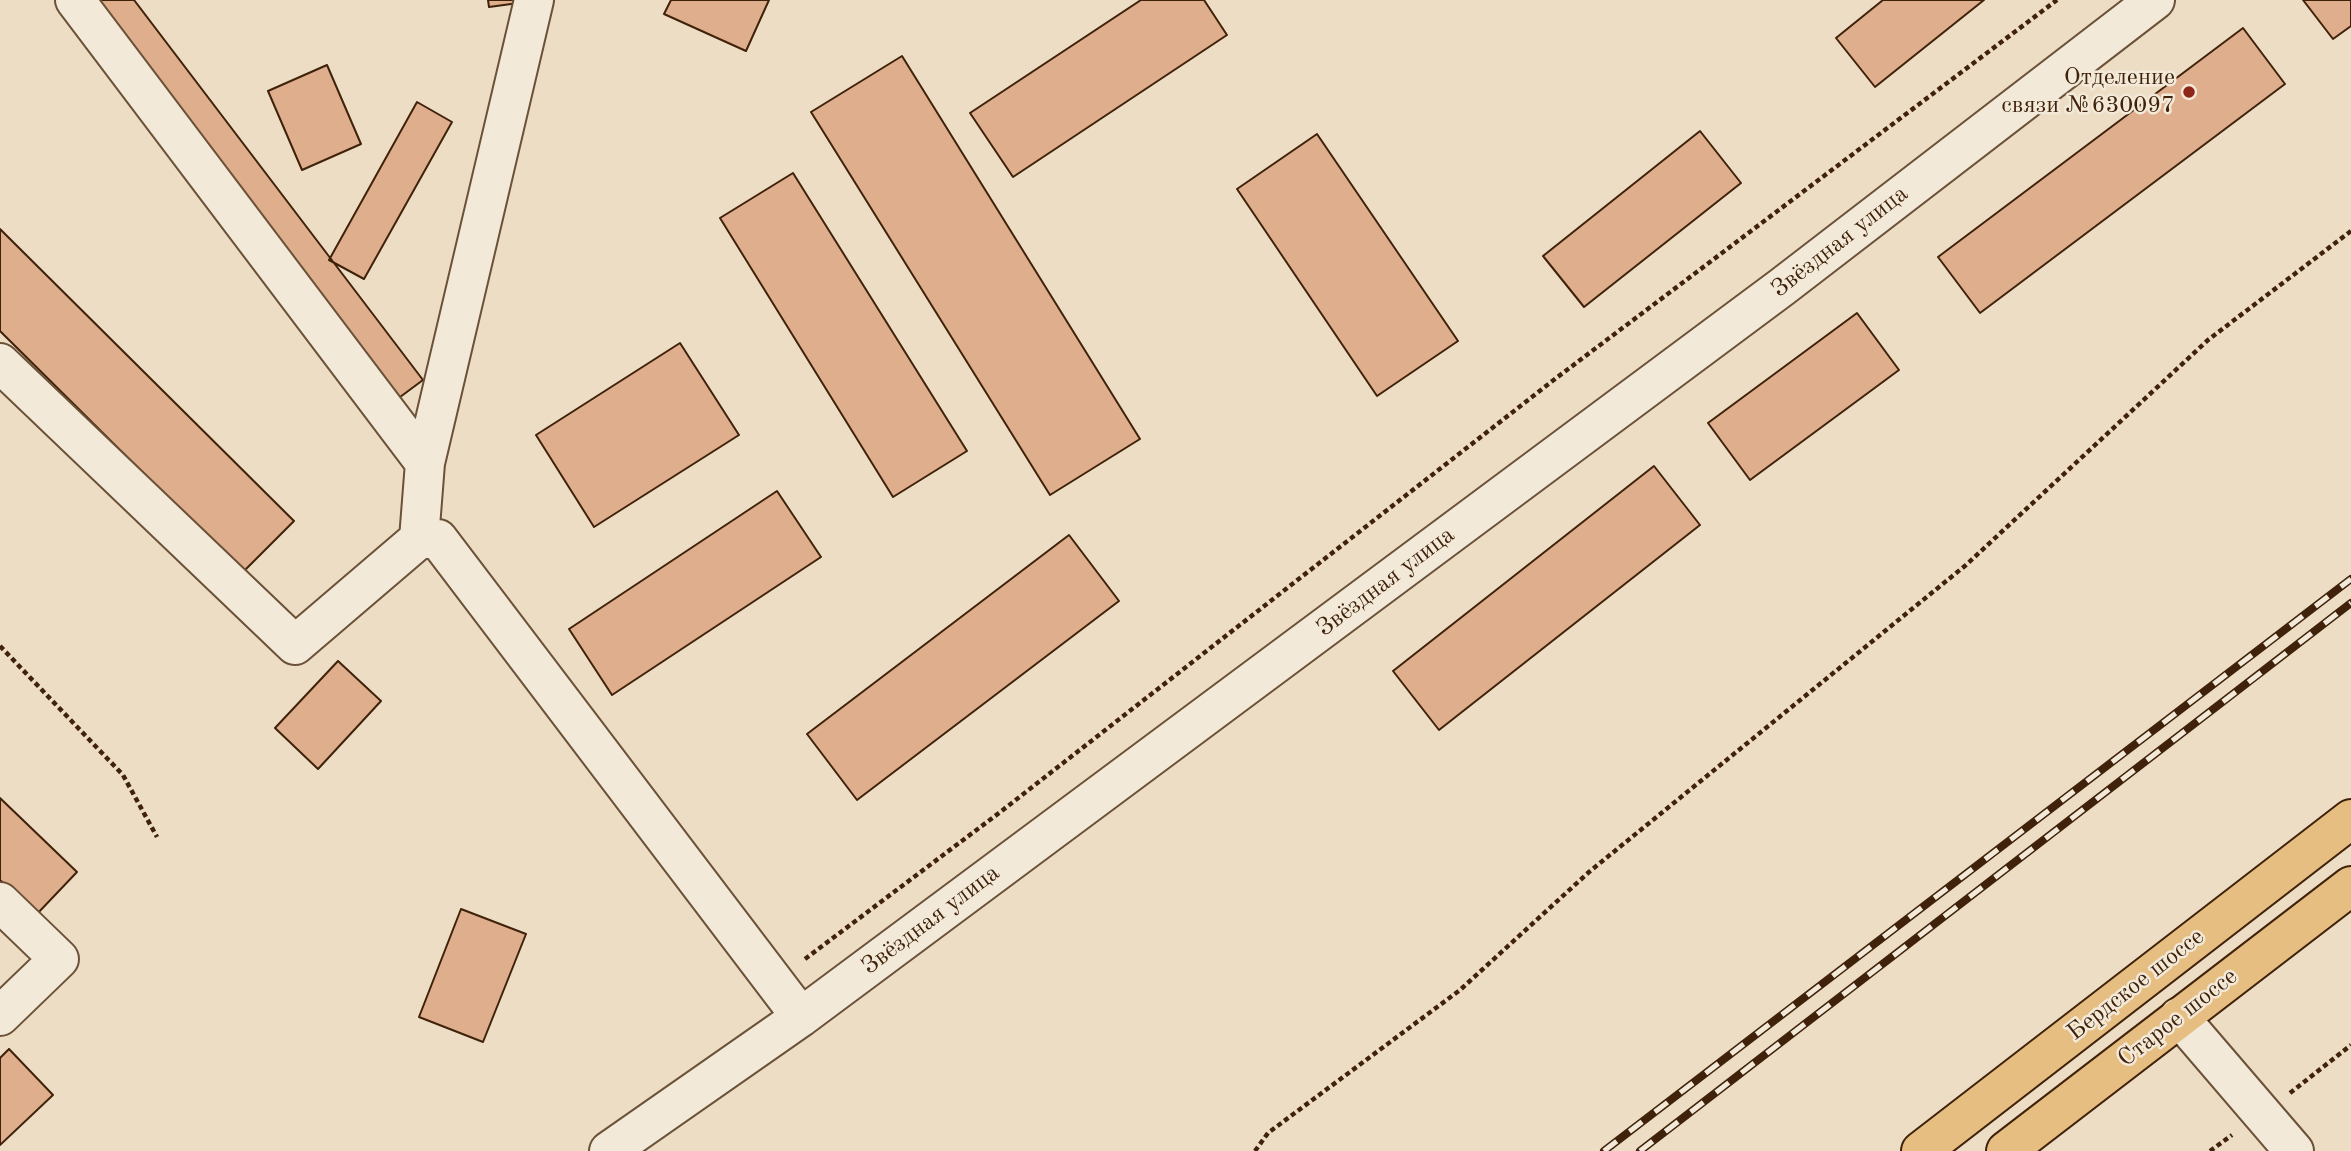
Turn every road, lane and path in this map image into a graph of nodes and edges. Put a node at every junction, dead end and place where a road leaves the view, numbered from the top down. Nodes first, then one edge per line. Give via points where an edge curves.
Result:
1 (75, 0) edge
2 (534, 0) edge
3 (2057, 0) edge
4 (2155, 0) edge
5 (2351, 231) edge
6 (0, 363) edge
7 (425, 463) junction
8 (419, 539) junction
9 (0, 646) edge
10 (2351, 819) edge
11 (157, 837) dead end
12 (2351, 886) edge
13 (0, 902) edge
14 (776, 981) junction
15 (0, 1016) edge
16 (802, 1017) junction
17 (2179, 1017) junction
18 (608, 1151) edge
19 (1255, 1151) edge
20 (1921, 1151) edge
21 (2006, 1151) edge
22 (2294, 1151) edge

1 - 7 street
2 - 7 street
3 - 14 path via 1566,371
4 - 16 street, Звёздная улица via 1771,296
5 - 19 path via 2208,340 1966,565 1589,872 1460,990 1268,1133
6 - 8 street via 295,645
7 - 8 street
8 - 14 street via 438,539
9 - 11 path via 123,775
10 - 20 highway, Бердское шоссе
12 - 17 highway, Старое шоссе
13 - 15 street via 59,959
14 - 16 street
16 - 18 street, Звёздная улица
17 - 21 highway, Старое шоссе
17 - 22 street

